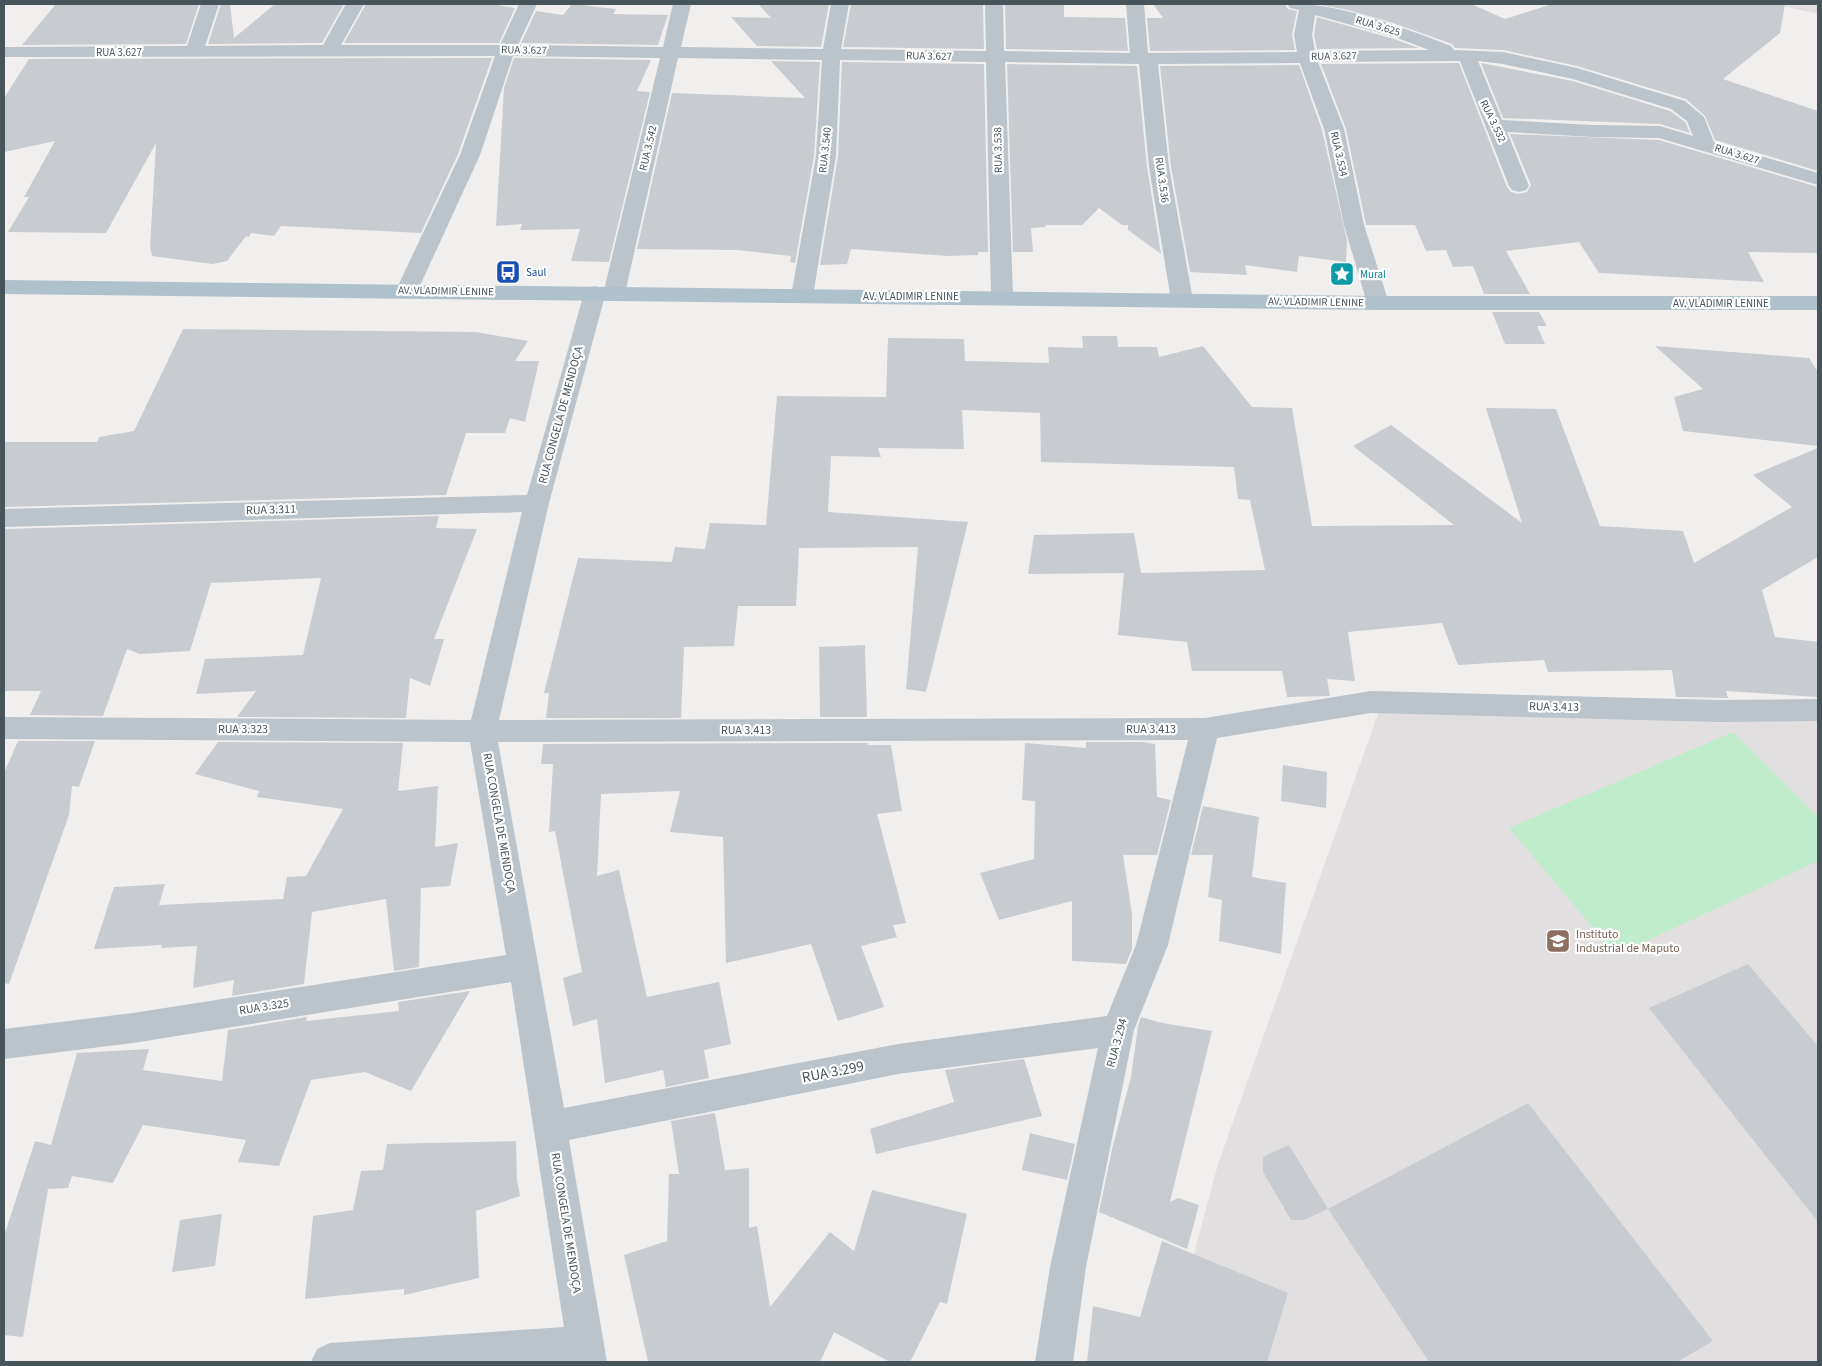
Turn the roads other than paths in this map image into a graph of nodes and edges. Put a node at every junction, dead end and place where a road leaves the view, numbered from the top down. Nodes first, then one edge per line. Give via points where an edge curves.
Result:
1 (210, 4) edge
2 (356, 4) edge
3 (528, 4) edge
4 (682, 4) edge
5 (840, 4) edge
6 (994, 4) edge
7 (1135, 4) edge
8 (1302, 5) edge
9 (506, 50) junction
10 (4, 52) edge
11 (194, 52) junction
12 (328, 52) junction
13 (670, 52) junction
14 (831, 55) junction
15 (1462, 55) junction
16 (996, 56) junction
17 (1307, 56) junction
18 (1143, 58) junction
19 (1495, 124) junction
20 (1705, 144) junction
21 (1818, 179) edge
22 (1519, 186) dead end
23 (4, 287) edge
24 (408, 290) junction
25 (604, 293) junction
26 (802, 296) junction
27 (1002, 297) junction
28 (1182, 300) junction
29 (1378, 303) junction
30 (1818, 303) edge
31 (537, 502) junction
32 (4, 518) edge
33 (1818, 710) edge
34 (4, 728) edge
35 (1205, 729) junction
36 (482, 731) junction
37 (524, 966) junction
38 (1118, 1030) junction
39 (4, 1044) edge
40 (550, 1126) junction
41 (587, 1353) edge
42 (330, 1362) edge
43 (1054, 1362) edge

1 - 11 street
2 - 12 street
3 - 9 street
4 - 13 street, RUA 3.542
5 - 14 street, RUA 3.540
6 - 16 street, RUA 3.538
7 - 18 street, RUA 3.536
8 - 15 street, RUA 3.625 via 1401,33
8 - 17 street, RUA 3.534
9 - 12 street, RUA 3.627
9 - 13 street, RUA 3.627
9 - 24 street via 470,155
10 - 11 street, RUA 3.627
11 - 12 street, RUA 3.627
13 - 14 street, RUA 3.627
13 - 25 street, RUA 3.542
14 - 16 street, RUA 3.627
14 - 26 street, RUA 3.540 via 826,156
15 - 17 street, RUA 3.627
15 - 19 street, RUA 3.532
15 - 20 street, RUA 3.627 via 1503,58 1558,70 1659,98 1690,112 1700,123
16 - 18 street, RUA 3.627
16 - 27 street, RUA 3.538
17 - 18 street, RUA 3.627
17 - 29 street, RUA 3.534 via 1334,129 1354,225
18 - 28 street, RUA 3.536
19 - 20 street via 1592,131 1649,130
19 - 22 street, RUA 3.532
20 - 21 street, RUA 3.627
23 - 24 main road, AV. VLADIMIR LENINE
24 - 25 main road, AV. VLADIMIR LENINE
25 - 26 main road, AV. VLADIMIR LENINE
25 - 31 street, RUA CONGELA DE MENDOÇA
26 - 27 main road, AV. VLADIMIR LENINE
27 - 28 main road, AV. VLADIMIR LENINE
28 - 29 main road, AV. VLADIMIR LENINE
29 - 30 main road, AV. VLADIMIR LENINE
31 - 32 street, RUA 3.311
31 - 36 street, RUA CONGELA DE MENDOÇA
33 - 35 street, RUA 3.413 via 1719,711 1371,702
34 - 36 street, RUA 3.323
35 - 36 street, RUA 3.413
35 - 38 street, RUA 3.294 via 1152,945
36 - 37 street, RUA CONGELA DE MENDOÇA
37 - 39 street, RUA 3.325 via 134,1028
37 - 40 street, RUA CONGELA DE MENDOÇA
38 - 40 street, RUA 3.299 via 898,1059
38 - 43 street, RUA 3.294 via 1068,1266
40 - 41 street, RUA CONGELA DE MENDOÇA
41 - 42 street

